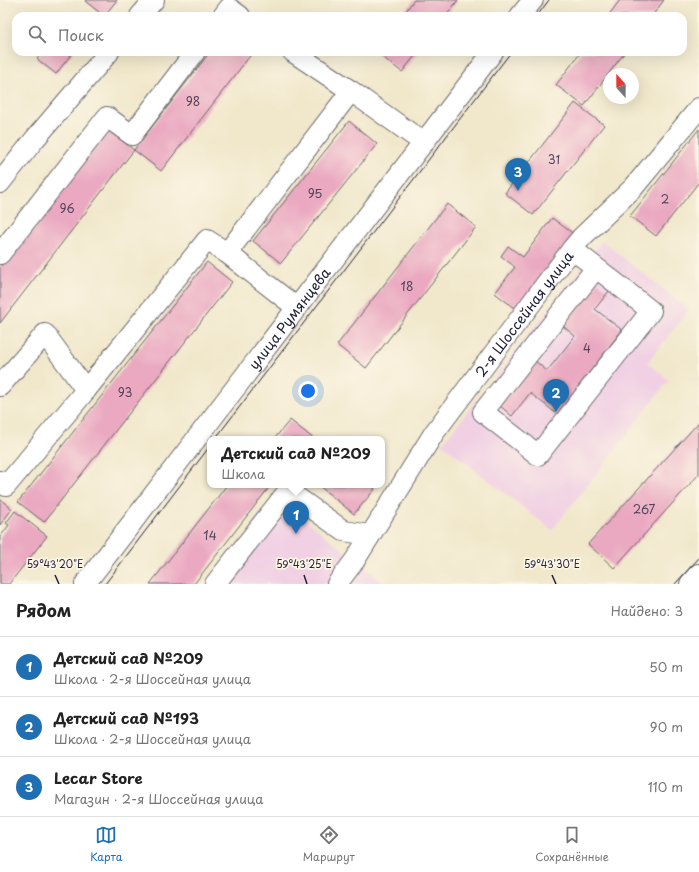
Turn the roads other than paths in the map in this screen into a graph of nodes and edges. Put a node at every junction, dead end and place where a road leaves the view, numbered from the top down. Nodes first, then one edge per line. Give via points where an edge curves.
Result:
1 (154, 0) edge
2 (533, 0) edge
3 (144, 12) edge
4 (523, 12) edge
5 (106, 56) edge
6 (192, 56) edge
7 (299, 56) edge
8 (490, 56) edge
9 (351, 91) junction
10 (699, 108) edge
11 (424, 143) junction
12 (0, 183) edge
13 (572, 249) junction
14 (227, 253) junction
15 (0, 254) edge
16 (596, 268) junction
17 (297, 308) junction
18 (0, 386) edge
19 (86, 390) junction
20 (0, 481) edge
21 (370, 535) junction
22 (699, 575) edge
23 (85, 584) edge
24 (215, 584) edge
25 (337, 584) edge
26 (691, 584) edge

1 - 3 street
2 - 4 street
5 - 12 street
6 - 15 street via 132,135 107,117
7 - 9 street
8 - 11 street, улица Румянцева
9 - 11 street
9 - 14 street
10 - 13 street, 2-я Шоссейная улица via 633,188
11 - 17 street, улица Румянцева
13 - 16 street
13 - 21 street, 2-я Шоссейная улица via 434,433
14 - 17 street
14 - 19 street via 207,240
16 - 16 street via 651,311 538,455 483,412
17 - 23 street, улица Румянцева
18 - 19 street via 45,334
19 - 20 street via 6,486
21 - 24 street via 344,531 288,491
21 - 25 street, 2-я Шоссейная улица
22 - 26 main road

